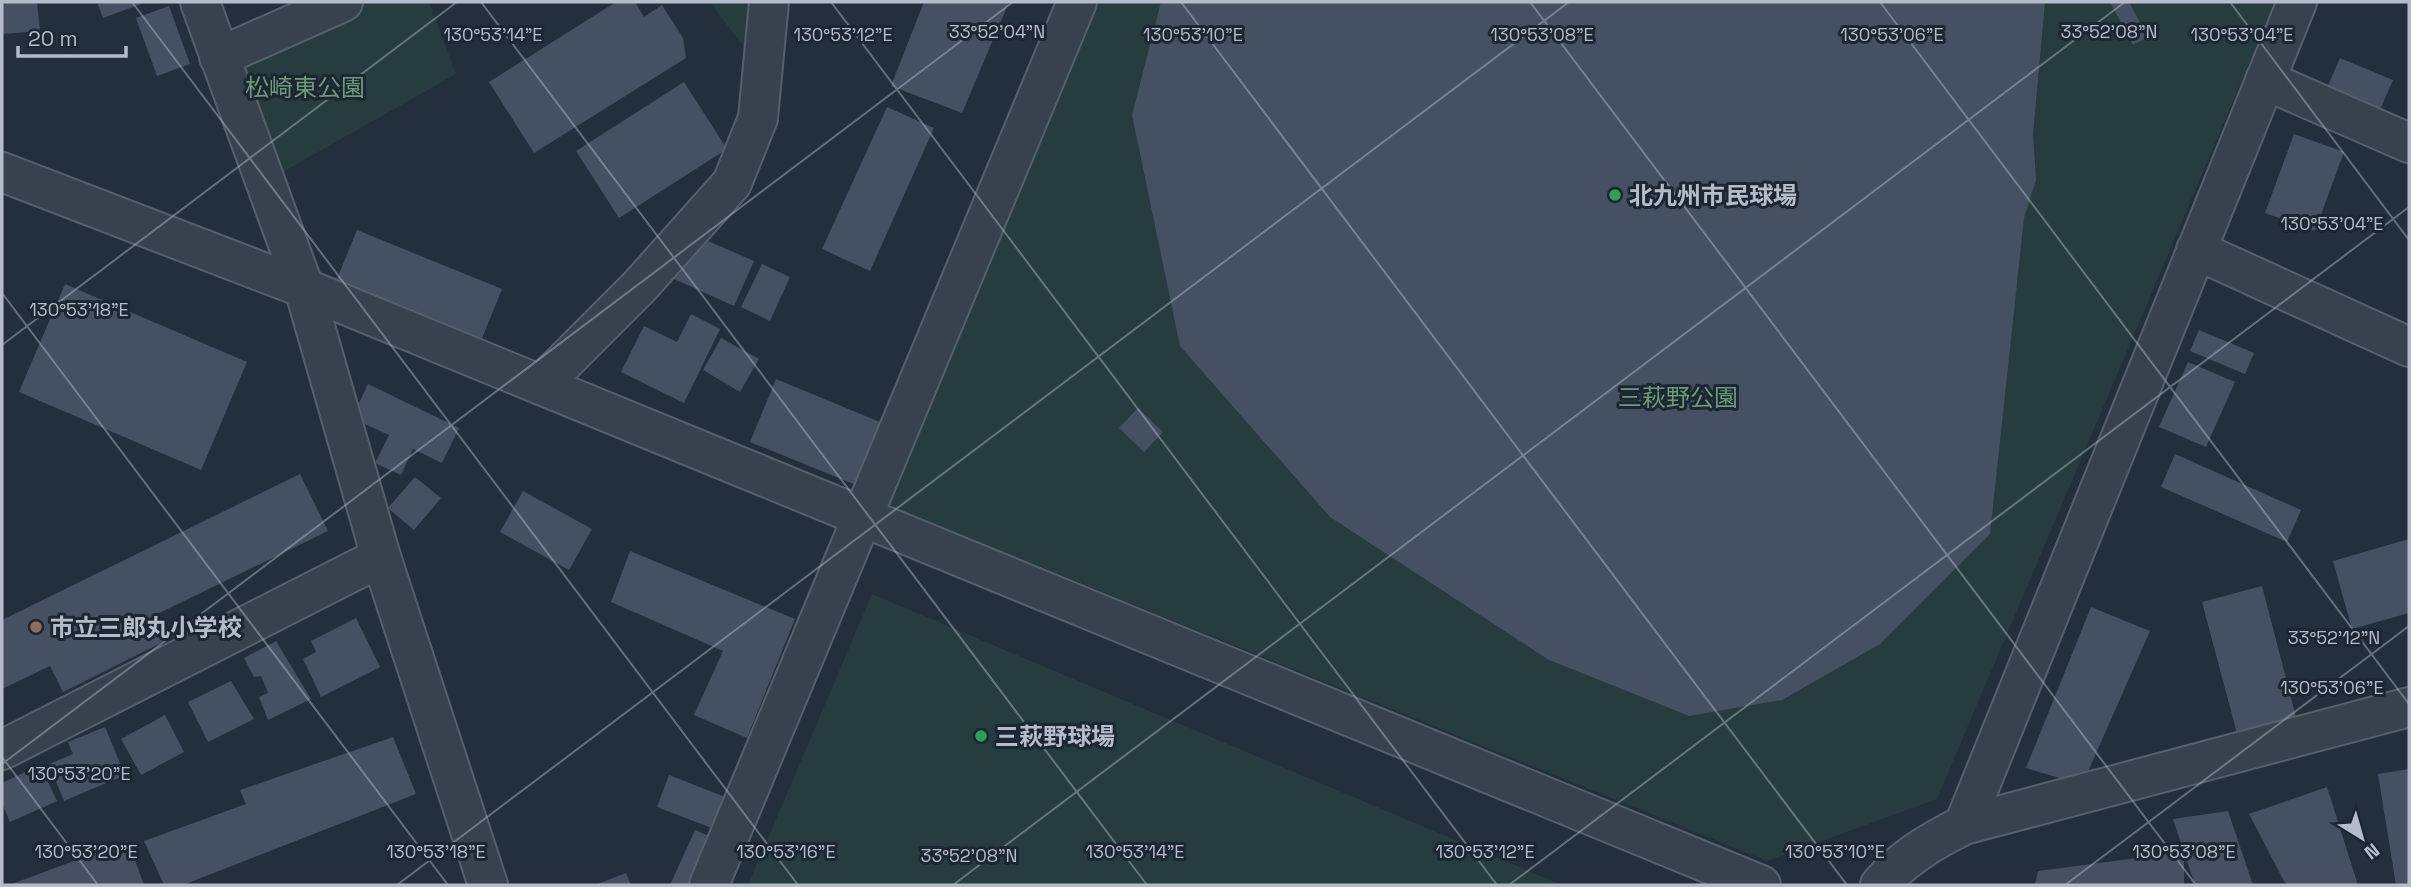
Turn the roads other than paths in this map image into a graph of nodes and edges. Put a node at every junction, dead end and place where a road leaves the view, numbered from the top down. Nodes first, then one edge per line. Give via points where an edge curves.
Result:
1 (200, 2) edge
2 (343, 2) edge
3 (769, 2) edge
4 (1077, 2) edge
5 (2297, 2) edge
6 (219, 57) junction
7 (2265, 80) junction
8 (2409, 143) edge
9 (2, 172) edge
10 (2196, 250) junction
11 (304, 288) junction
12 (2409, 347) edge
13 (541, 385) junction
14 (863, 516) junction
15 (381, 557) junction
16 (2409, 707) edge
17 (2, 750) edge
18 (1964, 824) junction
19 (488, 885) edge
20 (709, 885) edge
21 (1761, 885) edge
22 (1880, 885) edge

1 - 6 street
2 - 6 street
3 - 13 street via 758,118 732,183 639,287
4 - 14 street
5 - 7 street
6 - 11 street
7 - 8 street
7 - 10 street
9 - 11 street
10 - 12 street
10 - 18 street
11 - 13 street
11 - 15 street
13 - 14 street
14 - 20 street
14 - 21 street
15 - 17 street
15 - 19 street
16 - 18 street
18 - 22 street via 1926,844

